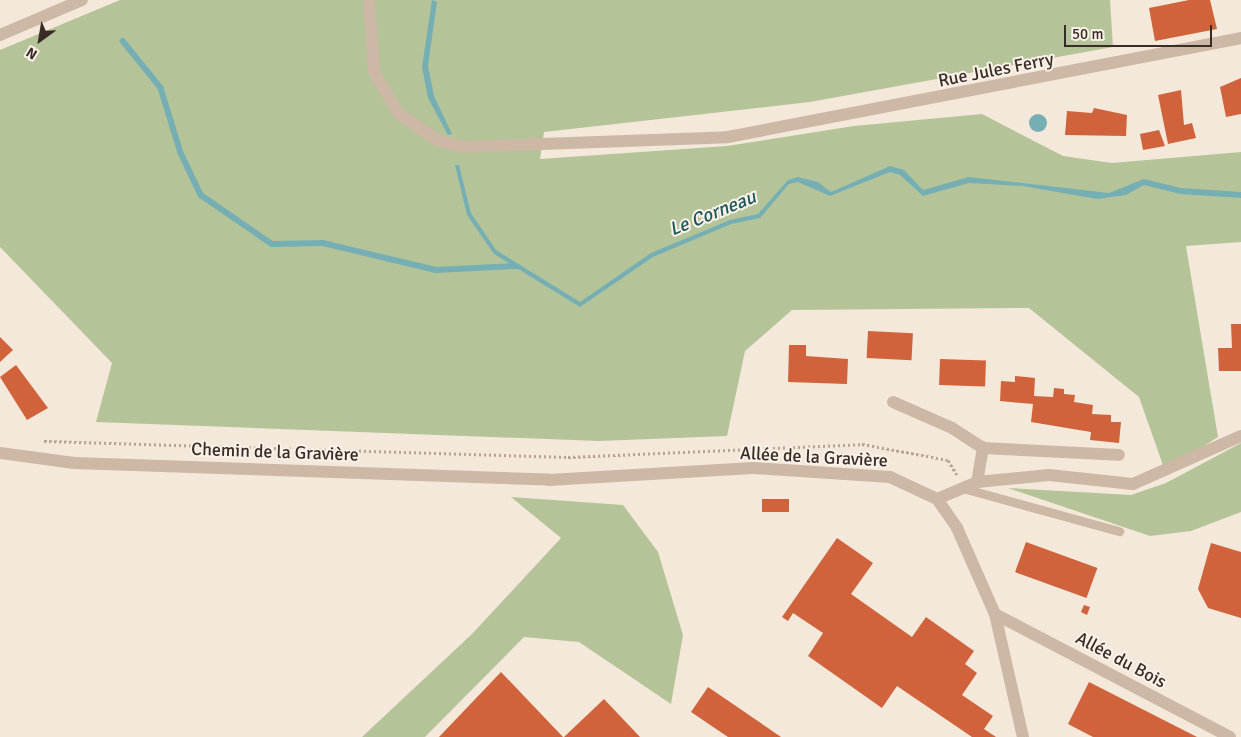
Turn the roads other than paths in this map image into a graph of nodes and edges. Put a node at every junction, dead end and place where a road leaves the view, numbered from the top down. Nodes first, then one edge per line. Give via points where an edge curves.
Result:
1 (82, 0) edge
2 (369, 0) edge
3 (0, 35) edge
4 (1241, 38) edge
5 (893, 402) dead end
6 (1241, 436) edge
7 (982, 448) junction
8 (0, 453) edge
9 (1118, 455) dead end
10 (549, 480) joint
11 (977, 482) junction
12 (966, 489) junction
13 (937, 499) junction
14 (1119, 531) dead end
15 (995, 614) junction
16 (1023, 737) edge
17 (1230, 737) edge

1 - 3 street
2 - 4 street, Rue Jules Ferry via 374,72 399,114 437,140 461,147 700,139 846,117
5 - 7 street via 952,428
6 - 11 street via 1219,449 1133,484 1049,475
7 - 9 street
7 - 11 street
8 - 10 street, Chemin de la Gravière via 74,463
10 - 13 street, Allée de la Gravière via 753,468 890,477
11 - 12 street
12 - 13 street
12 - 14 lane
13 - 15 street via 957,528
15 - 16 street
15 - 17 street, Allée du Bois

